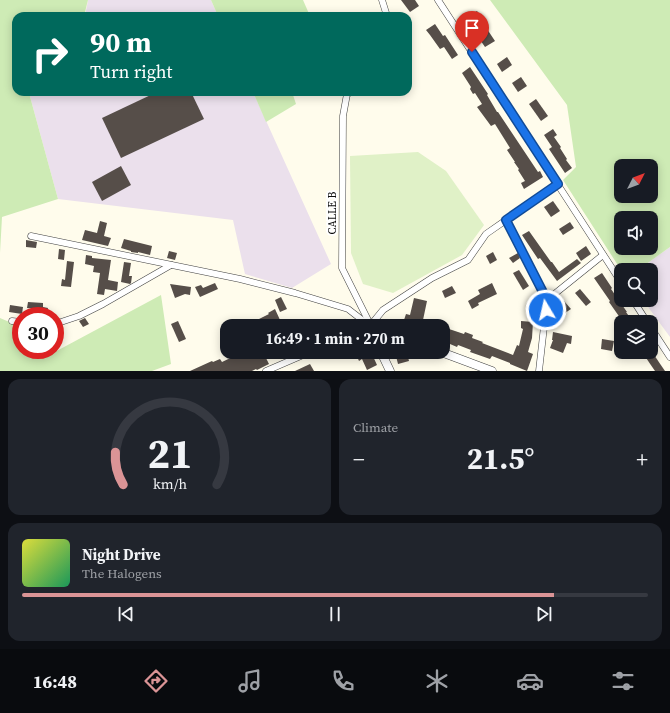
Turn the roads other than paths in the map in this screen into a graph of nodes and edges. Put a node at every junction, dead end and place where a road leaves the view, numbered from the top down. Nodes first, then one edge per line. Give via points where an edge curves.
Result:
1 (382, 0) edge
2 (438, 0) edge
3 (386, 12) edge
4 (348, 96) edge
5 (558, 184) junction
6 (506, 220) junction
7 (31, 236) dead end
8 (603, 255) junction
9 (171, 266) junction
10 (614, 272) edge
11 (547, 300) junction
12 (361, 319) edge
13 (367, 319) edge
14 (376, 319) edge
15 (64, 321) edge
16 (658, 339) edge
17 (450, 355) edge
18 (670, 357) edge
19 (294, 359) edge
20 (385, 359) edge
21 (266, 371) edge
22 (390, 371) edge
23 (492, 371) edge
24 (539, 371) edge

1 - 3 street
2 - 5 street
4 - 13 street, CALLE B via 343,116 342,268
5 - 6 street
5 - 8 street
6 - 11 street
6 - 14 street via 486,234 468,260 432,278 383,310
7 - 9 street
8 - 10 street
8 - 11 street
9 - 12 street via 295,293 348,309
9 - 15 street via 103,304
11 - 24 street
16 - 18 street
17 - 23 street
19 - 21 street
20 - 22 street

